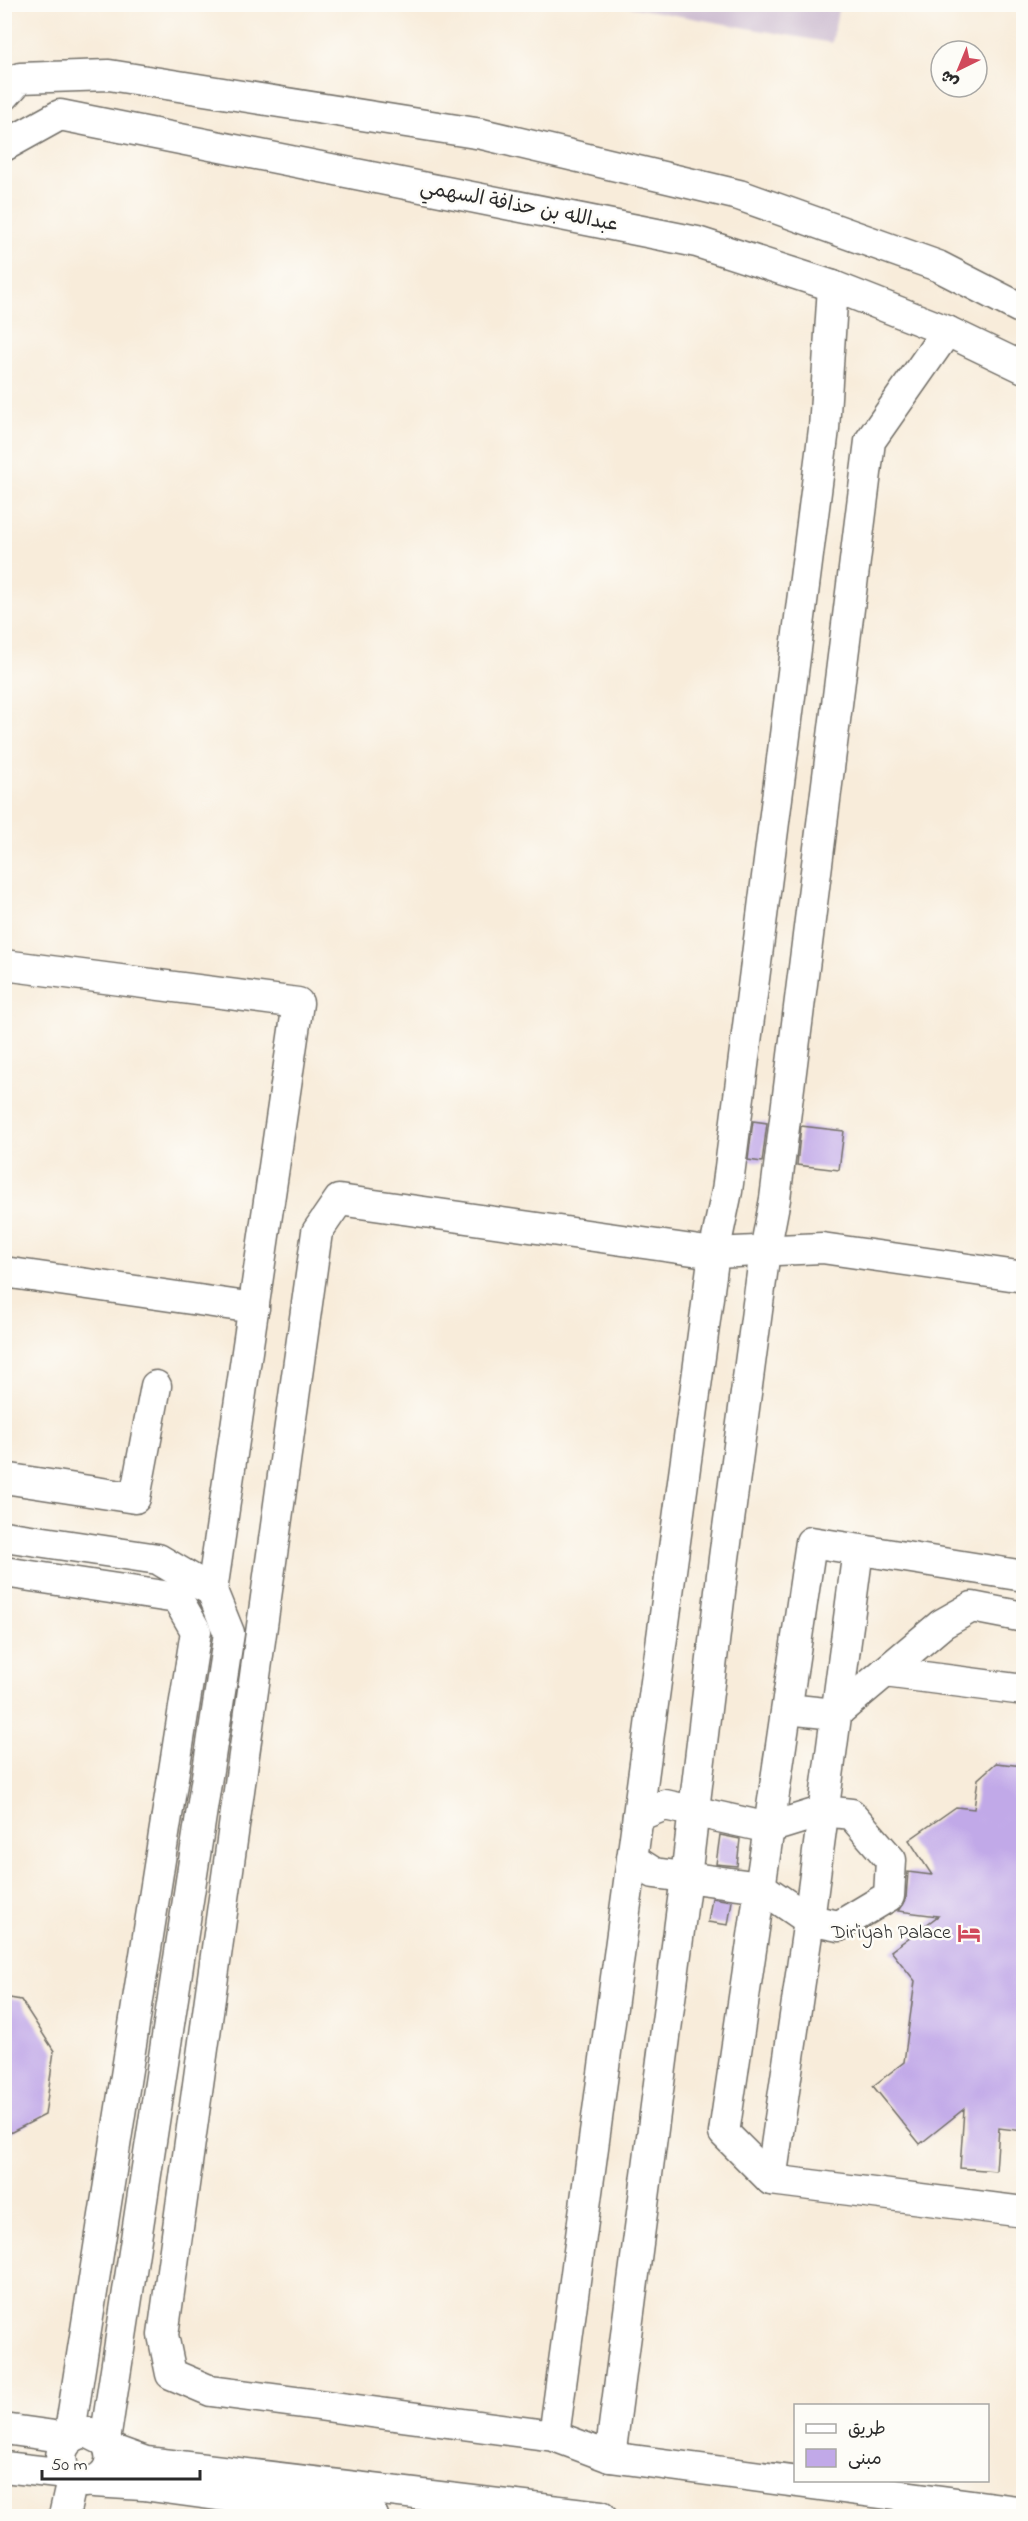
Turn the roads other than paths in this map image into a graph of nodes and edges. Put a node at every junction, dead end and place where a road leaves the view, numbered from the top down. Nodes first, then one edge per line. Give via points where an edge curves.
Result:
1 (4, 96) edge
2 (4, 146) edge
3 (833, 286) junction
4 (1023, 310) edge
5 (947, 331) junction
6 (1023, 368) edge
7 (4, 965) edge
8 (765, 1251) junction
9 (714, 1252) junction
10 (4, 1272) edge
11 (1023, 1277) edge
12 (254, 1308) junction
13 (156, 1386) dead end
14 (4, 1478) edge
15 (4, 1536) edge
16 (858, 1550) junction
17 (970, 1567) junction
18 (4, 1572) edge
19 (1023, 1576) edge
20 (212, 1591) junction
21 (972, 1607) junction
22 (1023, 1617) edge
23 (885, 1672) junction
24 (1023, 1690) edge
25 (787, 1709) junction
26 (835, 1714) junction
27 (824, 1810) junction
28 (693, 1811) junction
29 (638, 1816) junction
30 (769, 1828) junction
31 (632, 1859) junction
32 (686, 1877) junction
33 (760, 1887) junction
34 (809, 1920) junction
35 (771, 2180) junction
36 (1023, 2212) edge
37 (4, 2429) edge
38 (554, 2436) junction
39 (69, 2438) junction
40 (107, 2445) junction
41 (610, 2457) junction
42 (4, 2467) edge
43 (77, 2479) junction
44 (794, 2482) edge
45 (798, 2482) edge
46 (1023, 2512) edge
47 (64, 2517) edge
48 (373, 2517) edge
49 (601, 2517) edge

1 - 4 street via 20,78 110,75 482,134 739,195 938,267
2 - 3 street, عبدالله بن حذافة السهمي via 60,115 697,242
3 - 5 street, عبدالله بن حذافة السهمي
3 - 9 street via 824,429 727,1191
5 - 6 street, عبدالله بن حذافة السهمي
5 - 8 street via 870,441 775,1199
7 - 12 street via 298,1003
8 - 9 street
8 - 11 street via 822,1248
8 - 28 street
9 - 29 street
9 - 38 street via 339,1200 317,1232 163,2335 171,2374 211,2391
10 - 12 street
12 - 20 street
13 - 14 street via 135,1498
15 - 20 street via 158,1559
16 - 17 street
16 - 25 street via 811,1542
16 - 26 street
17 - 19 street
17 - 21 street
18 - 39 street via 177,1598 196,1631
20 - 40 street via 229,1634
21 - 22 street
21 - 23 street via 942,1624
23 - 24 street
23 - 26 street
25 - 26 street
25 - 30 street
26 - 27 street
27 - 30 street
27 - 34 street
27 - 34 street via 851,1815 891,1860 889,1896 839,1926
28 - 29 street via 665,1805
28 - 30 street
28 - 32 street
29 - 31 street
30 - 33 street
31 - 32 street via 654,1874
31 - 38 street
32 - 33 street
32 - 41 street
33 - 34 street
33 - 35 street via 724,2133
34 - 35 street
35 - 36 street
37 - 39 street
38 - 41 street
39 - 40 street via 87,2432
39 - 43 street via 60,2457
40 - 43 street via 111,2460 108,2471
40 - 49 street via 147,2462
41 - 44 street
42 - 43 street
43 - 47 street
43 - 48 street
45 - 46 street

